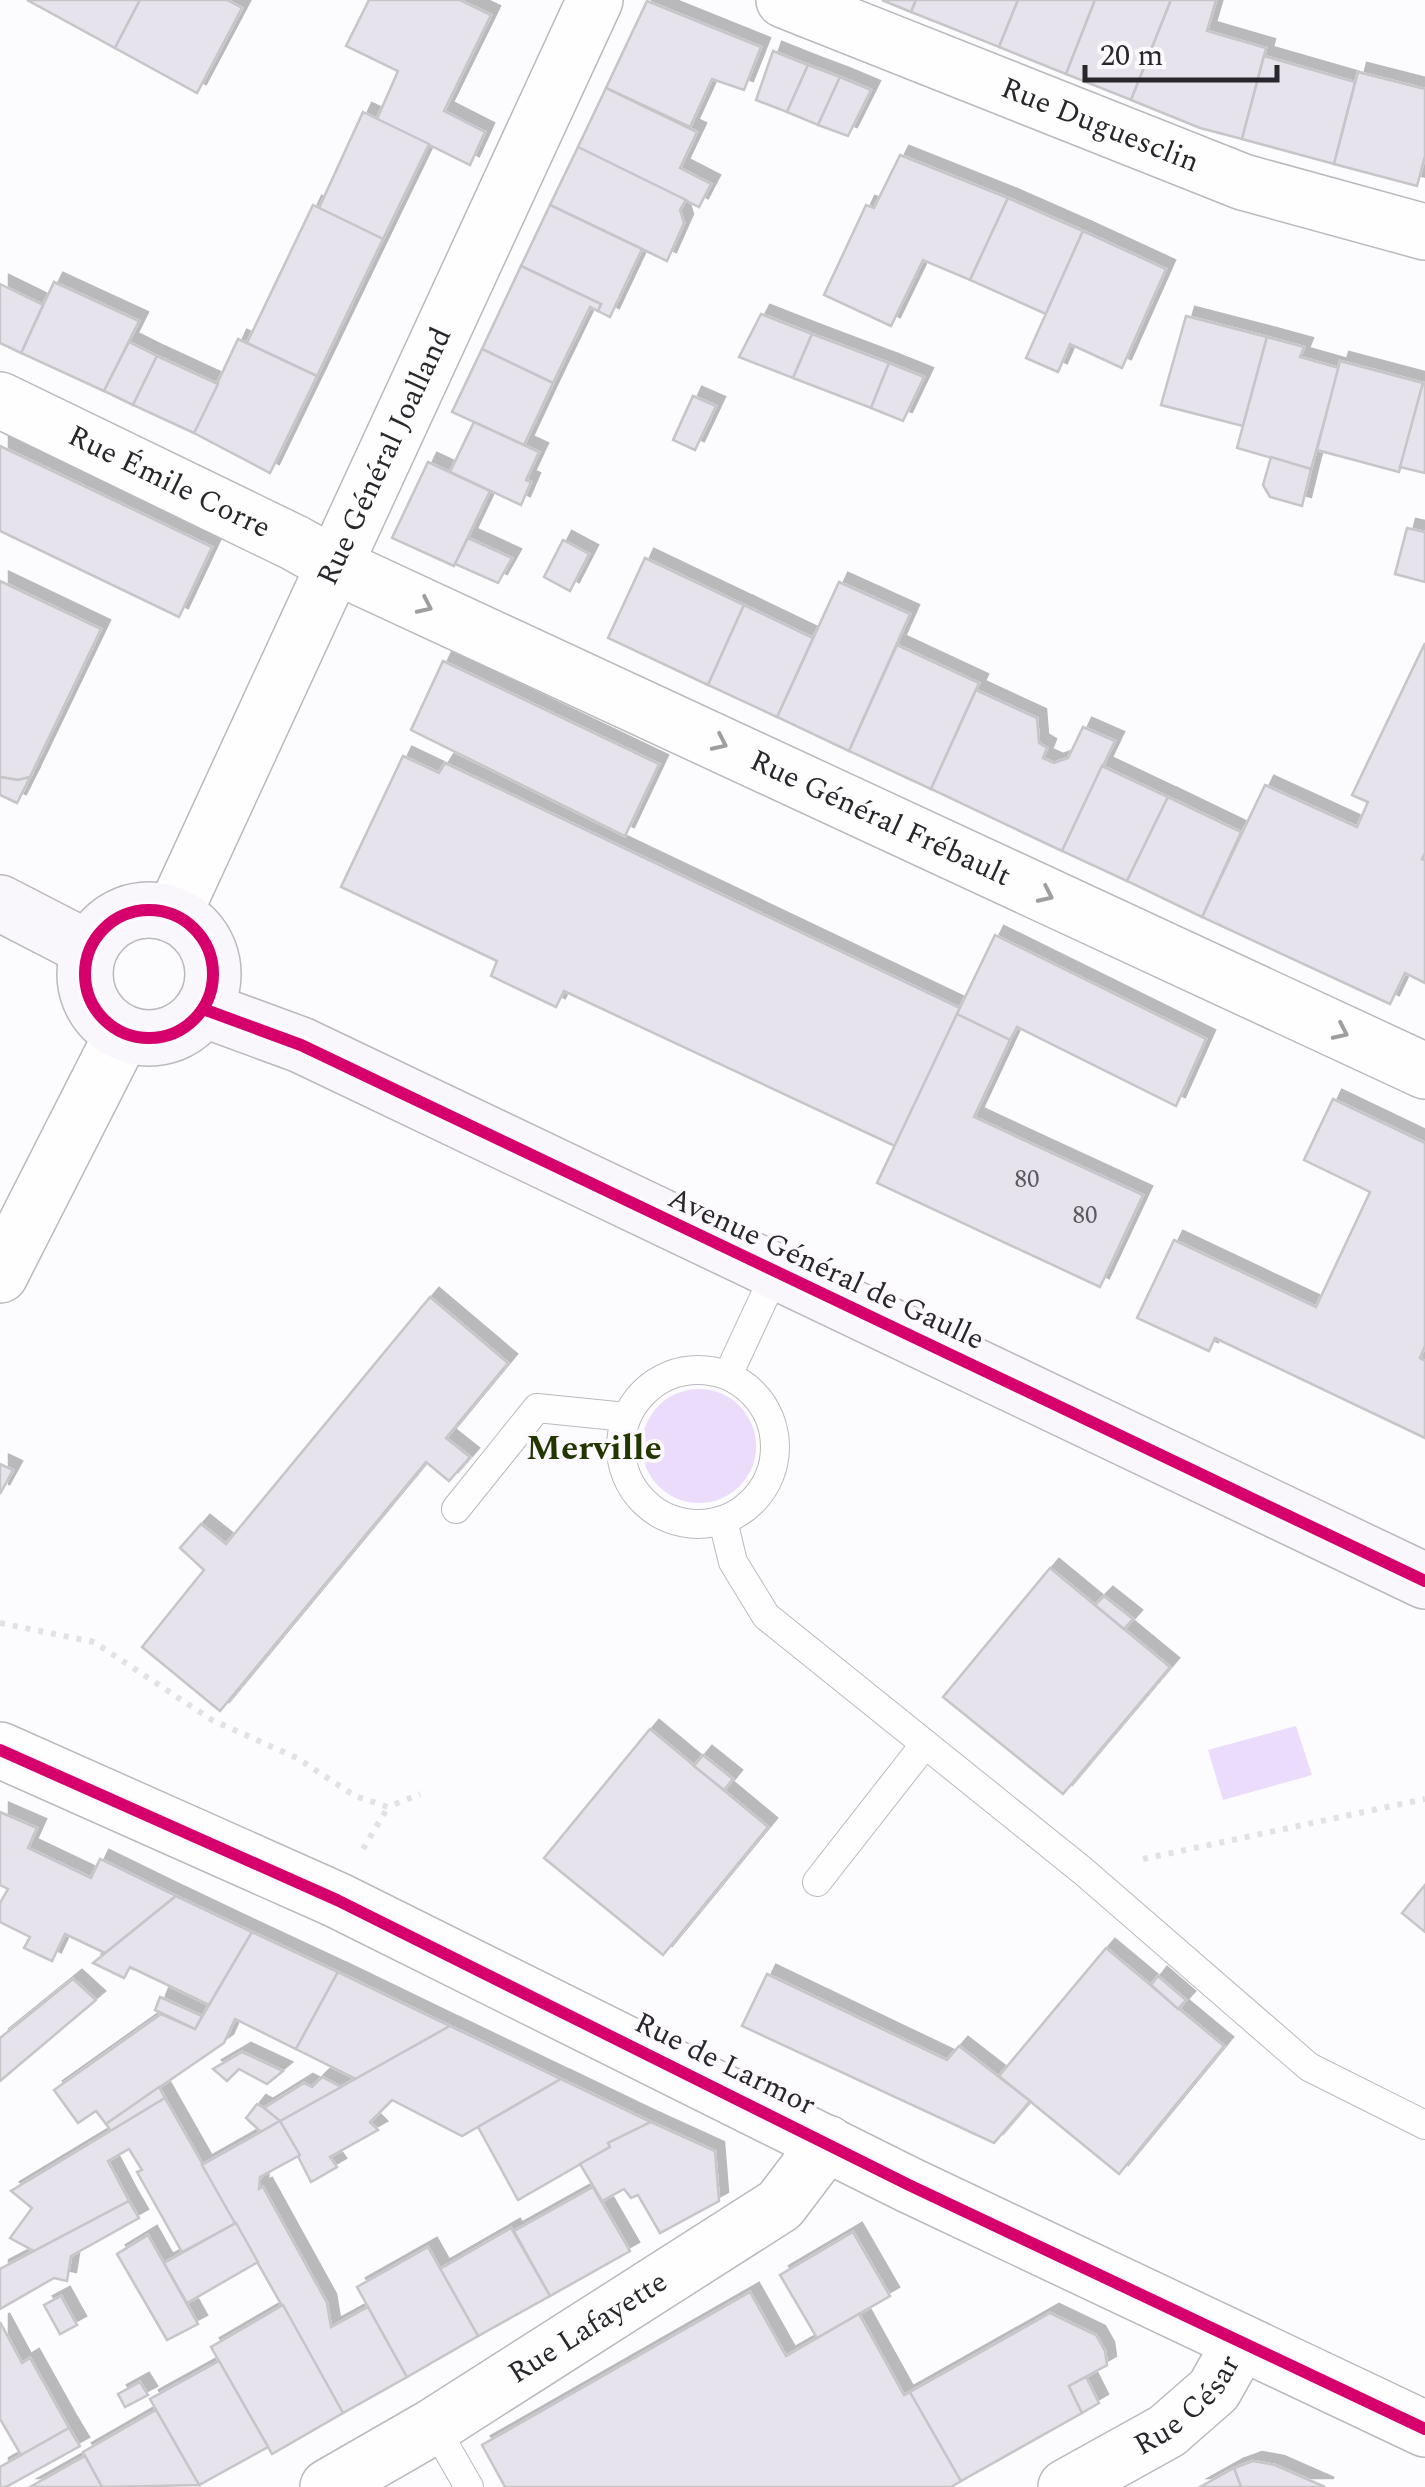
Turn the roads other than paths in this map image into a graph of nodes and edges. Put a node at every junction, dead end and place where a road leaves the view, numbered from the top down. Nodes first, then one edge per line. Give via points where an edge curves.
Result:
1 (595, 0) edge
2 (784, 0) edge
3 (1425, 232) edge
4 (0, 400) edge
5 (336, 566) junction
6 (0, 903) edge
7 (173, 914) junction
8 (89, 949) junction
9 (203, 1009) junction
10 (122, 1033) junction
11 (1425, 1071) edge
12 (775, 1274) junction
13 (0, 1275) edge
14 (728, 1375) junction
15 (626, 1417) junction
16 (456, 1508) dead end
17 (723, 1521) junction
18 (1425, 1582) edge
19 (925, 1744) junction
20 (0, 1750) edge
21 (817, 1882) dead end
22 (1425, 2124) edge
23 (827, 2143) junction
24 (1241, 2342) junction
25 (434, 2426) junction
26 (1425, 2429) edge
27 (328, 2487) edge
28 (469, 2487) edge
29 (1066, 2487) edge

1 - 5 street, Rue Général Joalland
2 - 3 street, Rue Duguesclin via 1242,182
4 - 5 street, Rue Émile Corre
5 - 7 street, Rue Général Joalland
5 -> 11 street, Rue Général Frébault
6 - 8 main road
7 - 8 main road via 154,910 115,919
7 - 9 main road via 202,938 210,955 211,992
8 - 10 main road via 84,969 93,1007
9 - 10 main road via 158,1038
9 - 12 main road, Avenue Général de Gaulle via 301,1046
10 - 13 street
12 - 14 lane
12 - 18 main road, Avenue Général de Gaulle
14 - 15 lane via 704,1369 657,1380
14 - 17 lane via 751,1390 775,1436 764,1489
15 - 16 lane via 537,1408
15 - 17 lane via 622,1465 647,1506 670,1520
17 - 19 lane via 733,1562 766,1616
19 - 21 lane
19 - 22 lane via 1084,1871 1309,2067
20 - 23 street, Rue de Larmor via 337,1900
23 - 24 street, Rue de Larmor
23 - 25 street, Rue Lafayette via 780,2205
24 - 26 street, Rue de Larmor
24 - 29 street, Rue César via 1214,2390 1167,2431
25 - 27 street, Rue Lafayette
25 - 28 lane

